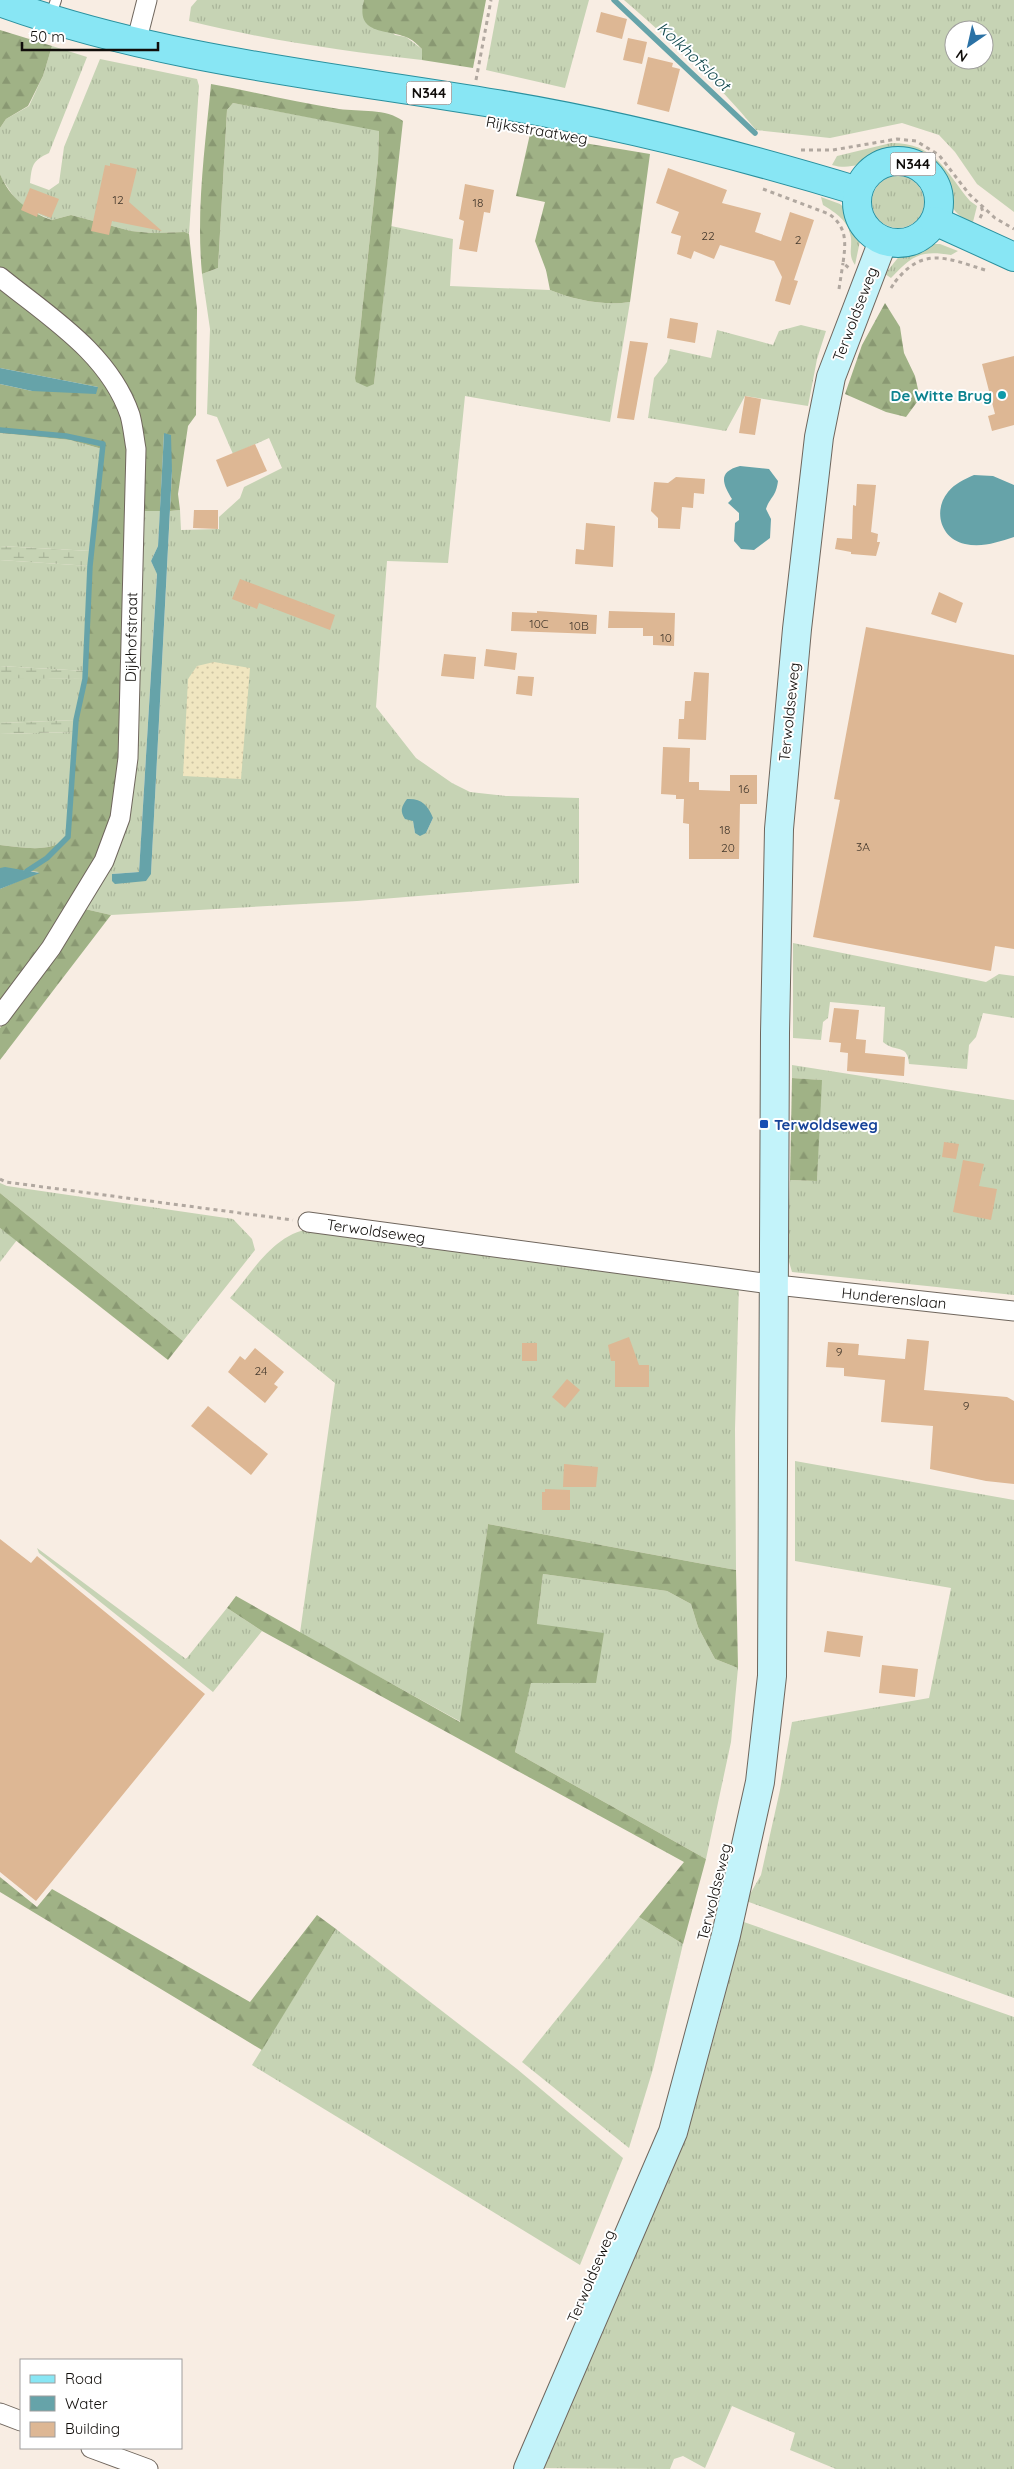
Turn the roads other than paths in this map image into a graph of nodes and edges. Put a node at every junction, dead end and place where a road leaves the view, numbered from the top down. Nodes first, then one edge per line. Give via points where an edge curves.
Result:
1 (148, 0) edge
2 (0, 2) edge
3 (53, 10) edge
4 (136, 43) junction
5 (858, 191) junction
6 (935, 221) junction
7 (883, 241) junction
8 (1014, 257) edge
9 (0, 277) edge
10 (0, 1016) edge
11 (308, 1222) road end
12 (773, 1284) junction
13 (1014, 1311) edge
14 (0, 2413) edge
15 (20, 2421) edge
16 (94, 2449) edge
17 (148, 2469) edge
18 (528, 2469) edge

1 - 4 street
2 - 3 main road, Rijksstraatweg / N344
3 - 4 main road, Rijksstraatweg / N344
4 - 5 main road, Rijksstraatweg / N344 via 615,126
5 - 6 main road, N344 via 873,169 890,162 909,162 925,171 936,185 940,204
5 - 7 main road via 857,209 863,225
6 - 7 main road via 926,233 913,241 898,244
6 - 8 main road
7 - 12 main road, Terwoldseweg via 827,393 819,437 790,692 777,878
9 - 10 street, Dijkhofstraat via 88,349 114,380 130,416 136,449 128,758 120,818 104,861 51,948
11 - 12 street, Terwoldseweg
12 - 13 street, Hunderenslaan
12 - 18 main road, Terwoldseweg via 772,1676 760,1782 726,1935 673,2132
14 - 15 street
16 - 17 street

